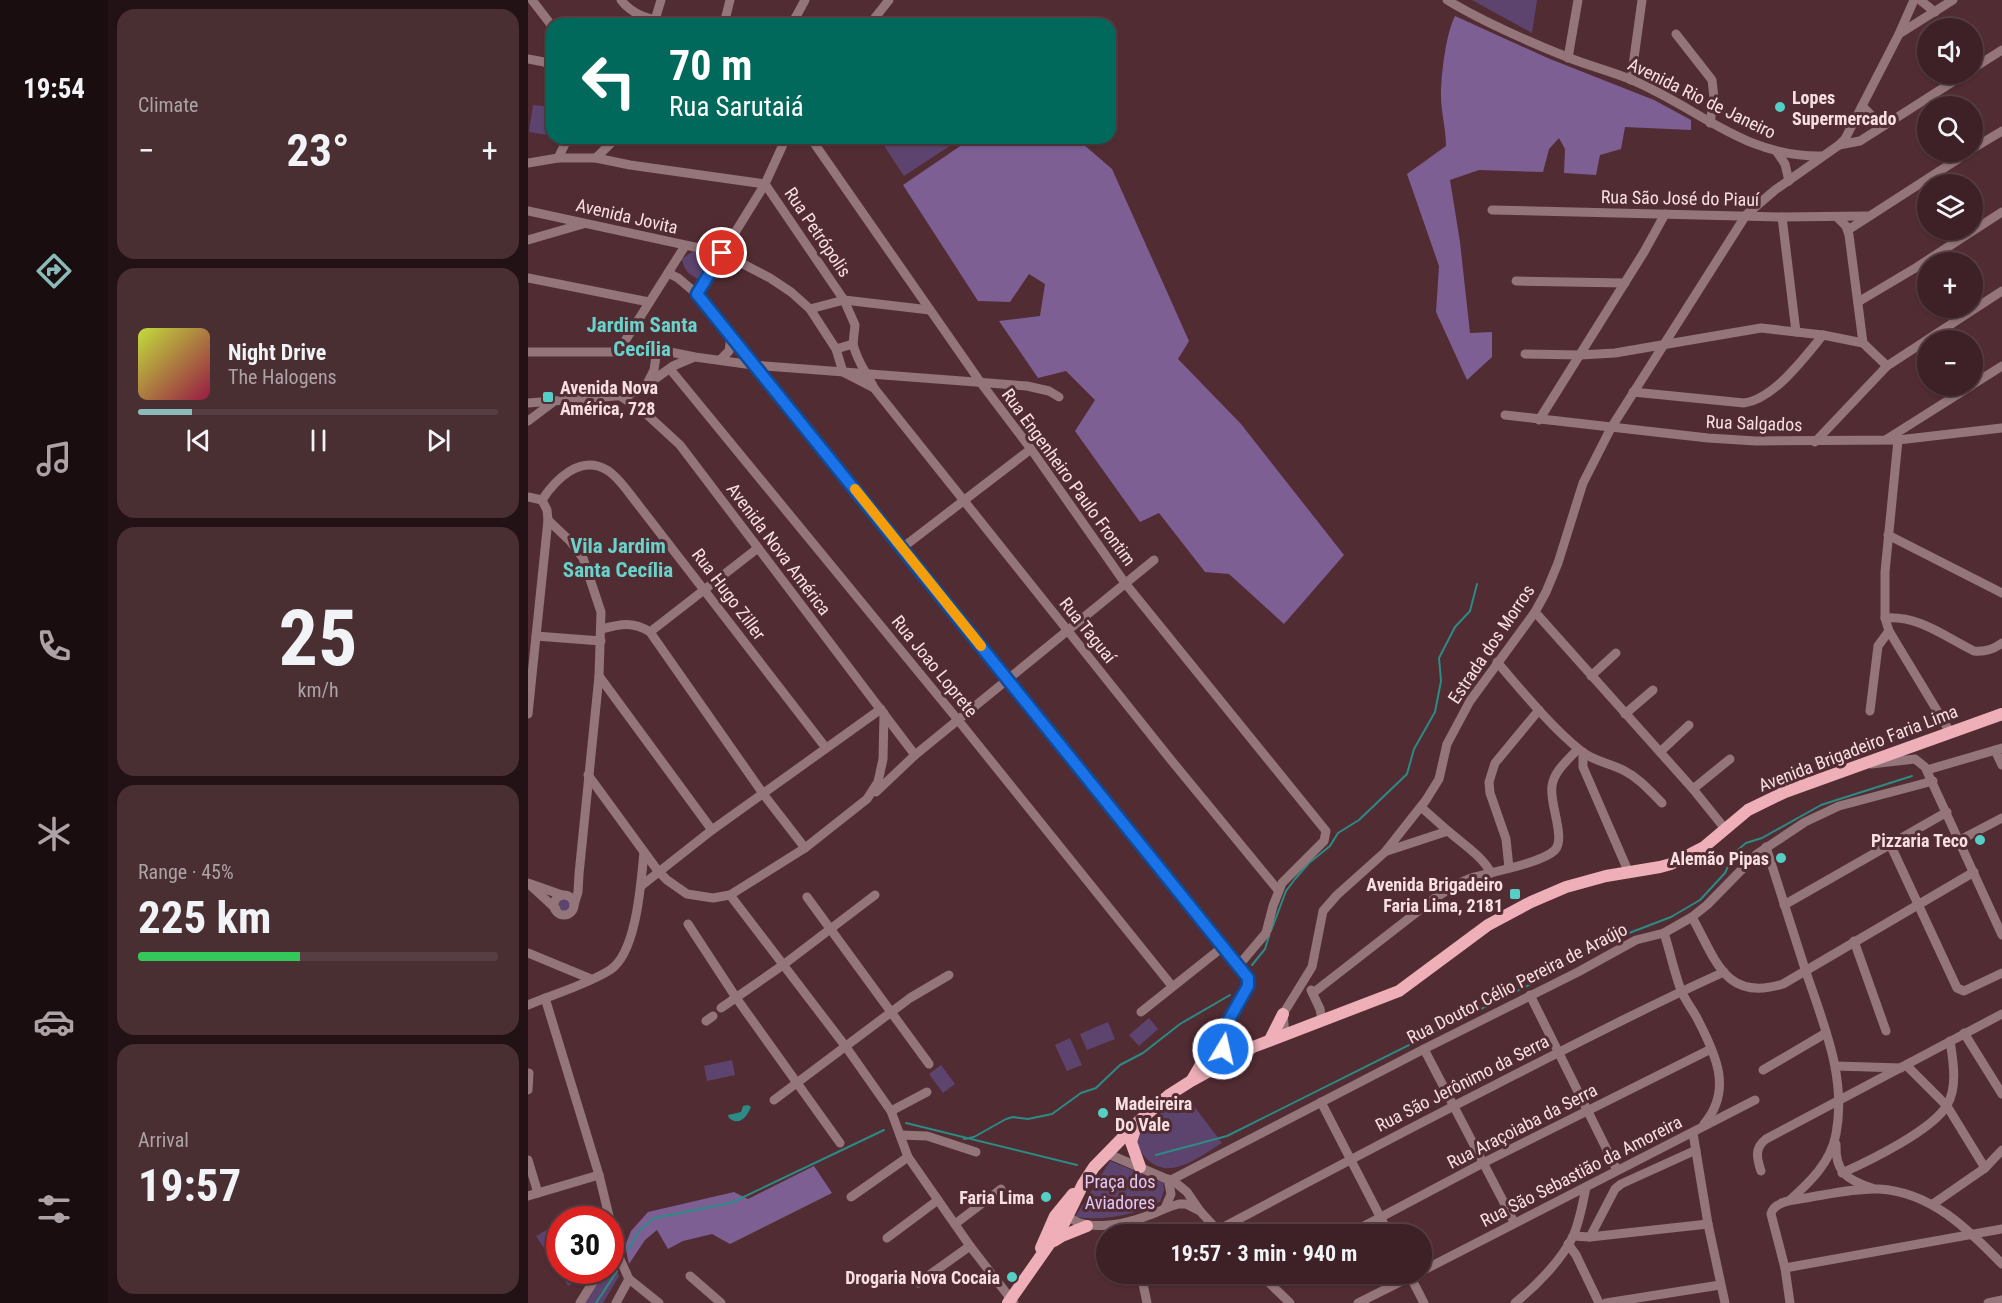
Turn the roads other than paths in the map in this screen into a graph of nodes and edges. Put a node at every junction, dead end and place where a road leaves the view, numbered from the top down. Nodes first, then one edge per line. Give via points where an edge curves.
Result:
1 (532, 0) edge
2 (621, 0) edge
3 (661, 0) edge
4 (730, 0) edge
5 (805, 0) edge
6 (889, 0) edge
7 (1447, 0) edge
8 (1578, 0) edge
9 (1642, 0) edge
10 (1953, 0) edge
11 (1913, 1) edge
12 (1935, 12) junction
13 (546, 18) edge
14 (651, 18) edge
15 (656, 18) edge
16 (726, 18) edge
17 (795, 18) edge
18 (875, 18) edge
19 (1676, 34) dead end
20 (1899, 34) junction
21 (2002, 50) edge
22 (1568, 58) junction
23 (528, 59) edge
24 (1983, 62) edge
25 (546, 63) edge
26 (1631, 80) junction
27 (1949, 84) edge
28 (1862, 106) junction
29 (1710, 123) junction
30 (1888, 123) junction
31 (2002, 131) edge
32 (1848, 132) junction
33 (1871, 134) junction
34 (1983, 143) edge
35 (565, 144) edge
36 (610, 144) edge
37 (783, 144) edge
38 (815, 144) edge
39 (1839, 145) junction
40 (1777, 152) junction
41 (1822, 156) junction
42 (558, 158) junction
43 (596, 158) junction
44 (1952, 162) edge
45 (528, 163) edge
46 (1788, 181) junction
47 (765, 184) junction
48 (1492, 210) dead end
49 (528, 211) edge
50 (2002, 212) edge
51 (1665, 214) junction
52 (1746, 215) junction
53 (1867, 216) junction
54 (1782, 217) junction
55 (1837, 217) junction
56 (584, 223) junction
57 (1848, 230) junction
58 (528, 240) edge
59 (685, 246) junction
60 (722, 253) junction
61 (668, 273) junction
62 (528, 278) edge
63 (1516, 281) dead end
64 (1625, 283) junction
65 (2002, 291) edge
66 (697, 294) junction
67 (844, 300) junction
68 (649, 302) junction
69 (1858, 302) junction
70 (810, 309) junction
71 (930, 310) junction
72 (1796, 332) junction
73 (1823, 335) junction
74 (731, 337) junction
75 (1863, 343) junction
76 (853, 344) junction
77 (1665, 344) junction
78 (836, 349) junction
79 (528, 352) edge
80 (618, 352) junction
81 (632, 352) junction
82 (664, 352) junction
83 (1525, 354) dead end
84 (1580, 355) junction
85 (694, 357) junction
86 (720, 360) junction
87 (655, 364) junction
88 (753, 365) junction
89 (1887, 366) junction
90 (2002, 366) edge
91 (670, 369) junction
92 (843, 372) junction
93 (867, 373) junction
94 (1983, 378) edge
95 (981, 383) junction
96 (644, 387) junction
97 (874, 388) junction
98 (1633, 392) junction
99 (620, 396) junction
100 (1955, 396) edge
101 (1059, 397) dead end
102 (553, 402) junction
103 (540, 403) junction
104 (528, 404) edge
105 (642, 410) junction
106 (1505, 416) dead end
107 (530, 419) edge
108 (1539, 420) junction
109 (1611, 428) junction
110 (2002, 428) edge
111 (1898, 440) junction
112 (1885, 441) junction
113 (1815, 442) junction
114 (1031, 449) junction
115 (528, 497) edge
116 (542, 500) junction
117 (964, 502) junction
118 (548, 520) junction
119 (1888, 535) junction
120 (758, 548) junction
121 (902, 548) junction
122 (1154, 560) dead end
123 (1125, 583) junction
124 (705, 590) junction
125 (2002, 593) edge
126 (1535, 612) junction
127 (1885, 618) junction
128 (602, 629) junction
129 (1067, 630) junction
130 (1889, 631) junction
131 (650, 632) junction
132 (536, 636) junction
133 (601, 641) junction
134 (2002, 643) edge
135 (1616, 652) dead end
136 (1497, 662) junction
137 (599, 676) junction
138 (1591, 676) junction
139 (1007, 679) junction
140 (1653, 690) dead end
141 (1539, 710) junction
142 (882, 711) junction
143 (1870, 711) dead end
144 (528, 714) edge
145 (1625, 714) junction
146 (2002, 714) edge
147 (958, 720) junction
148 (1689, 725) dead end
149 (1950, 732) junction
150 (826, 748) junction
151 (1998, 749) edge
152 (1580, 751) junction
153 (1660, 752) junction
154 (915, 755) junction
155 (1730, 759) dead end
156 (1863, 762) junction
157 (2002, 765) edge
158 (1928, 770) junction
159 (588, 775) junction
160 (1933, 781) junction
161 (1693, 789) junction
162 (764, 795) junction
163 (867, 799) junction
164 (1662, 803) dead end
165 (1421, 807) junction
166 (1947, 812) junction
167 (2002, 818) edge
168 (712, 830) junction
169 (1726, 830) junction
170 (1448, 831) junction
171 (1960, 840) junction
172 (1890, 844) junction
173 (1766, 847) junction
174 (805, 848) junction
175 (644, 852) junction
176 (1385, 852) junction
177 (1509, 868) junction
178 (658, 872) junction
179 (1974, 872) junction
180 (1491, 873) junction
181 (1629, 873) junction
182 (579, 874) junction
183 (529, 884) edge
184 (641, 886) junction
185 (1278, 890) junction
186 (875, 895) dead end
187 (565, 896) junction
188 (730, 896) junction
189 (807, 897) dead end
190 (1784, 904) junction
191 (574, 905) junction
192 (1919, 905) junction
193 (555, 909) junction
194 (1692, 917) junction
195 (688, 924) dead end
196 (831, 929) junction
197 (1664, 933) junction
198 (2002, 935) edge
199 (1854, 941) junction
200 (1224, 946) junction
201 (528, 953) edge
202 (783, 965) junction
203 (1239, 965) junction
204 (1806, 970) junction
205 (1724, 972) junction
206 (2002, 973) edge
207 (949, 975) dead end
208 (591, 979) junction
209 (1304, 982) junction
210 (1172, 986) junction
211 (1681, 991) junction
212 (1313, 993) junction
213 (1530, 995) junction
214 (545, 998) junction
215 (737, 999) junction
216 (528, 1005) edge
217 (721, 1008) dead end
218 (1141, 1012) dead end
219 (891, 1013) junction
220 (1283, 1014) junction
221 (2002, 1014) edge
222 (1322, 1021) junction
223 (1886, 1031) dead end
224 (1222, 1032) junction
225 (1964, 1033) junction
226 (1285, 1034) junction
227 (1826, 1034) junction
228 (1270, 1040) junction
229 (1950, 1041) junction
230 (1213, 1044) junction
231 (846, 1047) junction
232 (1424, 1049) junction
233 (1711, 1049) junction
234 (1558, 1052) junction
235 (1224, 1062) junction
236 (929, 1064) dead end
237 (1836, 1066) junction
238 (1905, 1067) junction
239 (1763, 1070) dead end
240 (530, 1073) dead end
241 (1191, 1081) junction
242 (796, 1082) junction
243 (528, 1090) edge
244 (927, 1092) dead end
245 (2002, 1095) edge
246 (774, 1100) dead end
247 (1755, 1100) dead end
248 (1840, 1101) junction
249 (1321, 1102) junction
250 (1453, 1106) junction
251 (1947, 1106) junction
252 (1587, 1110) junction
253 (891, 1111) junction
254 (1138, 1122) junction
255 (1696, 1131) junction
256 (900, 1135) junction
257 (1836, 1136) junction
258 (840, 1143) dead end
259 (1696, 1149) junction
260 (2002, 1150) edge
261 (976, 1152) dead end
262 (1106, 1153) junction
263 (908, 1157) junction
264 (1349, 1159) junction
265 (528, 1160) edge
266 (1483, 1163) junction
267 (1140, 1167) junction
268 (1985, 1168) junction
269 (1617, 1170) junction
270 (1761, 1171) dead end
271 (1842, 1173) junction
272 (599, 1175) junction
273 (1169, 1179) junction
274 (1586, 1187) junction
275 (1001, 1189) dead end
276 (1879, 1189) junction
277 (538, 1193) junction
278 (528, 1196) edge
279 (851, 1197) dead end
280 (938, 1200) junction
281 (1790, 1200) junction
282 (1933, 1204) junction
283 (607, 1206) edge
284 (1165, 1208) junction
285 (1200, 1211) junction
286 (1065, 1212) junction
287 (1380, 1218) junction
288 (1132, 1221) junction
289 (1514, 1222) junction
290 (955, 1224) junction
291 (1132, 1224) edge
292 (1212, 1224) edge
293 (1234, 1224) edge
294 (1368, 1224) edge
295 (1383, 1224) edge
296 (1708, 1224) junction
297 (1087, 1226) junction
298 (2002, 1229) edge
299 (1974, 1235) junction
300 (1590, 1237) junction
301 (887, 1238) dead end
302 (1570, 1240) junction
303 (1048, 1245) junction
304 (970, 1246) junction
305 (1038, 1258) junction
306 (2002, 1264) edge
307 (1432, 1265) edge
308 (624, 1268) edge
309 (1785, 1268) junction
310 (690, 1276) dead end
311 (629, 1279) junction
312 (918, 1283) dead end
313 (592, 1284) edge
314 (1143, 1284) edge
315 (1271, 1284) edge
316 (1395, 1284) edge
317 (1416, 1284) edge
318 (1720, 1285) junction
319 (2002, 1300) edge
320 (1011, 1302) edge
321 (580, 1303) edge
322 (616, 1303) edge
323 (659, 1303) edge
324 (721, 1303) edge
325 (1147, 1303) edge
326 (1290, 1303) edge
327 (1358, 1303) edge
328 (1424, 1303) edge
329 (1515, 1303) edge
330 (1599, 1303) edge
331 (1606, 1303) edge
332 (1725, 1303) edge
333 (1790, 1303) edge
334 (1988, 1303) edge

1 - 13 street
2 - 14 street via 630,10
3 - 15 street
4 - 16 street
5 - 17 street
6 - 18 street
7 - 22 street, Avenida Rio de Janeiro
8 - 22 street
9 - 26 street
10 - 12 street
11 - 12 street
11 - 20 street
12 - 20 street
19 - 29 street via 1712,81
20 - 28 street
21 - 24 street
22 - 26 street, Avenida Rio de Janeiro
23 - 25 street
26 - 29 street, Avenida Rio de Janeiro
27 - 30 street
28 - 30 street via 1874,118
28 - 32 street
29 - 40 street, Avenida Rio de Janeiro
30 - 33 street
31 - 34 street
32 - 33 street via 1856,136
32 - 39 street
33 - 39 street via 1853,144
35 - 42 street
36 - 43 street
37 - 47 street
38 - 71 street, Rua Engenheiro Paulo Frontim
39 - 41 street, Estrada dos Morros
40 - 41 street, Avenida Rio de Janeiro
40 - 46 street, Avenida Rio de Janeiro via 1785,164
41 - 46 street, Estrada dos Morros
42 - 43 street, Rua Petrópolis
42 - 45 street, Rua Petrópolis
43 - 47 street, Rua Petrópolis
44 - 53 street
46 - 52 street, Estrada dos Morros
47 - 60 street
47 - 67 street, Rua Petrópolis
48 - 51 street, Rua São José do Piauí
49 - 56 street, Avenida Jovita
50 - 69 street
51 - 52 street, Rua São José do Piauí
51 - 64 street
52 - 54 street, Rua São José do Piauí
52 - 77 street, Estrada dos Morros
53 - 55 street, Rua São José do Piauí
53 - 57 street
54 - 55 street, Rua São José do Piauí
54 - 72 street
55 - 57 street
56 - 58 street
56 - 59 street, Avenida Jovita
57 - 69 street
59 - 60 street, Avenida Jovita
59 - 61 street
60 - 66 street
60 - 70 street, Avenida Jovita via 791,292
61 - 66 street
61 - 68 street
62 - 68 street
63 - 64 street
64 - 84 street
65 - 89 street
66 - 74 street
67 - 70 street
67 - 71 street
67 - 76 street, Rua Petrópolis via 855,326
68 - 80 street
69 - 75 street
70 - 78 street, Avenida Jovita
71 - 95 street, Rua Engenheiro Paulo Frontim
72 - 73 street
72 - 77 street via 1747,329
73 - 75 street
73 - 98 street via 1770,392 1754,402
74 - 86 street via 729,351
74 - 88 street
75 - 89 street
76 - 78 street
76 - 93 street, Rua Petrópolis via 858,363
77 - 84 street
77 - 98 street, Estrada dos Morros
78 - 92 street, Avenida Jovita
79 - 80 street
80 - 81 street
81 - 82 street
81 - 87 street
82 - 85 street
82 - 87 street via 656,356
82 - 91 street via 673,357
83 - 84 street
84 - 108 street
85 - 86 street
85 - 91 street
86 - 88 street
87 - 91 street via 660,370
87 - 96 street
88 - 92 street
88 - 121 street
89 - 113 street
90 - 94 street
91 - 96 street
91 - 147 street, Rua Joao Loprete
92 - 93 street
92 - 97 street, Rua Taguaí
93 - 95 street
93 - 97 street, Rua Taguaí
95 - 101 street via 1027,386
95 - 114 street, Rua Engenheiro Paulo Frontim
96 - 99 street
96 - 105 street via 639,399
97 - 117 street, Rua Taguaí
98 - 109 street, Estrada dos Morros
99 - 102 street
99 - 105 street, Avenida Nova América
100 - 112 street
102 - 103 street
102 - 107 street
103 - 104 street
103 - 107 street
105 - 120 street, Avenida Nova América via 680,445
106 - 108 street, Rua Salgados
108 - 109 street, Rua Salgados
109 - 113 street, Rua Salgados via 1708,438
109 - 126 street, Estrada dos Morros via 1583,483 1552,579
110 - 111 street, Rua Salgados
111 - 112 street, Rua Salgados
111 - 119 street
112 - 113 street, Rua Salgados
114 - 117 street
114 - 123 street, Rua Engenheiro Paulo Frontim
115 - 116 street
116 - 118 street
116 - 124 street, Rua Hugo Ziller via 553,483 573,469 593,466 609,471
117 - 121 street
117 - 129 street, Rua Taguaí
118 - 128 street via 583,558 601,612
118 - 132 street
119 - 125 street
119 - 127 street
120 - 124 street
120 - 142 street, Avenida Nova América
121 - 139 street
122 - 123 street
123 - 129 street
123 - 185 street, Rua Engenheiro Paulo Frontim via 1327,835
124 - 131 street
124 - 150 street, Rua Hugo Ziller
126 - 136 street, Estrada dos Morros
126 - 138 street
127 - 130 street
127 - 134 street via 1912,620 1974,651 1983,652
128 - 131 street via 626,623
128 - 133 street
129 - 139 street
129 - 185 street, Rua Taguaí
130 - 143 street via 1878,646
130 - 149 street
131 - 162 street
132 - 133 street
132 - 144 street
133 - 137 street
135 - 138 street
136 - 141 street
136 - 165 street, Estrada dos Morros via 1474,693 1447,744 1438,778
137 - 159 street
137 - 168 street
138 - 145 street
139 - 147 street
139 - 200 street
140 - 145 street
141 - 152 street
141 - 177 street via 1495,763 1489,782 1506,839
142 - 150 street
142 - 154 street, Avenida Nova América
142 - 163 street via 881,772
145 - 153 street
146 - 149 main road, Avenida Brigadeiro Faria Lima
147 - 154 street
147 - 210 street, Rua Joao Loprete
148 - 153 street
149 - 156 main road, Avenida Brigadeiro Faria Lima
150 - 162 street
151 - 157 street
151 - 158 street
152 - 164 street via 1626,772
152 - 177 street via 1558,771 1552,785 1558,844 1547,855
152 - 181 street via 1583,767
153 - 161 street
154 - 163 street
155 - 161 street
156 - 158 street via 1915,759
156 - 169 main road, Avenida Brigadeiro Faria Lima via 1764,802 1748,810
158 - 160 street
159 - 175 street
159 - 182 street
160 - 166 street
160 - 173 street, Rua Doutor Célio Pereira de Araújo via 1839,806
161 - 169 street
162 - 168 street
162 - 174 street
163 - 174 street
165 - 170 street
165 - 176 street, Estrada dos Morros
166 - 171 street
166 - 172 street
167 - 171 street
168 - 178 street
169 - 181 main road, Avenida Brigadeiro Faria Lima via 1689,856
170 - 176 street
170 - 180 street
171 - 179 street
172 - 190 street
172 - 192 street
173 - 190 street
173 - 194 street, Rua Doutor Célio Pereira de Araújo
174 - 188 street
175 - 178 street
175 - 184 street
176 - 209 street, Estrada dos Morros via 1326,907 1315,959
177 - 180 street
178 - 184 street
178 - 188 street via 687,894
179 - 192 street
179 - 198 street
180 - 212 street via 1455,885 1435,898
181 - 222 main road, Avenida Brigadeiro Faria Lima via 1566,887 1531,902 1488,925 1399,992
182 - 187 street
182 - 191 street
183 - 187 street
183 - 193 street
184 - 208 street via 634,926 620,960 611,970
185 - 203 street via 1266,933
186 - 196 street
187 - 191 street
187 - 193 street via 555,901
188 - 202 street
189 - 196 street
190 - 204 street
191 - 193 street via 567,915
192 - 199 street
192 - 206 street via 1957,988 1964,991
194 - 197 street, Rua Doutor Célio Pereira de Araújo
194 - 205 street
195 - 215 street
196 - 202 street
196 - 219 street
197 - 211 street
197 - 213 street, Rua Doutor Célio Pereira de Araújo via 1636,940
199 - 204 street
199 - 223 street
200 - 203 street
200 - 210 street
201 - 208 street
202 - 215 street
202 - 231 street
203 - 224 street via 1249,983
204 - 205 street via 1783,984 1753,990 1737,984
204 - 227 street
205 - 211 street, Rua São Jerônimo da Serra
207 - 219 street
208 - 214 street
209 - 212 street
209 - 220 street, Estrada dos Morros
210 - 218 street
211 - 233 street
211 - 234 street, Rua São Jerônimo da Serra
212 - 222 street
213 - 232 street, Rua Doutor Célio Pereira de Araújo
213 - 234 street
214 - 216 street
214 - 272 street
215 - 217 street
215 - 242 street
219 - 231 street
219 - 236 street
220 - 226 street
220 - 228 main road
221 - 225 street
222 - 226 main road, Avenida Brigadeiro Faria Lima
224 - 230 street
224 - 235 street
225 - 229 street
225 - 245 street
226 - 228 main road, Avenida Brigadeiro Faria Lima
227 - 237 street
227 - 239 street
228 - 235 main road, Avenida Brigadeiro Faria Lima
229 - 238 street
229 - 251 street via 1953,1080
230 - 235 street via 1214,1055
230 - 241 main road
231 - 242 street
231 - 253 street
232 - 249 street, Rua Doutor Célio Pereira de Araújo
232 - 250 street
233 - 252 street, Rua Araçoiaba da Serra
233 - 255 street via 1721,1087 1717,1106
234 - 250 street, Rua São Jerônimo da Serra
234 - 252 street
235 - 241 main road, Avenida Brigadeiro Faria Lima
237 - 238 street
237 - 248 street
238 - 248 street
238 - 251 street
240 - 243 street
241 - 254 main road, Avenida Brigadeiro Faria Lima
242 - 246 street
242 - 258 street
244 - 253 street
247 - 255 street, Rua São Sebastião da Amoreira
248 - 257 street
248 - 270 street via 1761,1143 1757,1156
249 - 264 street
249 - 273 street, Rua Doutor Célio Pereira de Araújo
250 - 264 street, Rua São Jerônimo da Serra
250 - 266 street
251 - 268 street
251 - 271 street via 1910,1136
252 - 266 street, Rua Araçoiaba da Serra
252 - 269 street
253 - 256 street
254 - 262 main road, Avenida Brigadeiro Faria Lima
254 - 267 main road via 1131,1142
255 - 259 street
255 - 269 street, Rua São Sebastião da Amoreira
256 - 261 street via 927,1136
256 - 263 street
257 - 271 street via 1836,1157
257 - 281 street via 1824,1164
259 - 296 street
259 - 300 street via 1621,1184
260 - 268 street
262 - 267 street
262 - 286 main road, Avenida Brigadeiro Faria Lima
263 - 279 street
263 - 280 street
264 - 287 street
264 - 293 street, Rua São Jerônimo da Serra
265 - 277 street
266 - 287 street, Rua Araçoiaba da Serra
266 - 289 street
267 - 273 street
268 - 282 street
269 - 274 street, Rua São Sebastião da Amoreira
271 - 276 street
272 - 277 street
272 - 283 street
273 - 284 street via 1171,1194
273 - 285 street via 1187,1192
274 - 289 street, Rua São Sebastião da Amoreira
274 - 302 street
275 - 290 street
276 - 281 street
276 - 282 street
277 - 278 street
280 - 290 street
280 - 301 street
281 - 309 street via 1771,1212
282 - 299 street
284 - 285 street via 1186,1204
284 - 288 street
285 - 292 street
286 - 297 street
286 - 303 main road, Avenida Brigadeiro Faria Lima
286 - 305 main road, Avenida Brigadeiro Faria Lima via 1046,1235
287 - 294 street, Rua Araçoiaba da Serra
287 - 295 street
288 - 291 street
288 - 297 street
289 - 307 street, Rua São Sebastião da Amoreira
290 - 304 street
296 - 300 street
296 - 318 street
297 - 303 main road
298 - 299 street
299 - 306 street
299 - 309 street
300 - 302 street
302 - 329 street via 1542,1278
302 - 330 street
303 - 305 main road, Avenida Brigadeiro Faria Lima
304 - 312 street
304 - 320 street
305 - 320 main road, Avenida Brigadeiro Faria Lima
308 - 311 street
309 - 333 street
310 - 324 street
311 - 322 street
311 - 323 street
313 - 321 street
314 - 325 street
315 - 326 street
316 - 327 street
317 - 328 street
318 - 331 street
318 - 332 street
319 - 334 street

